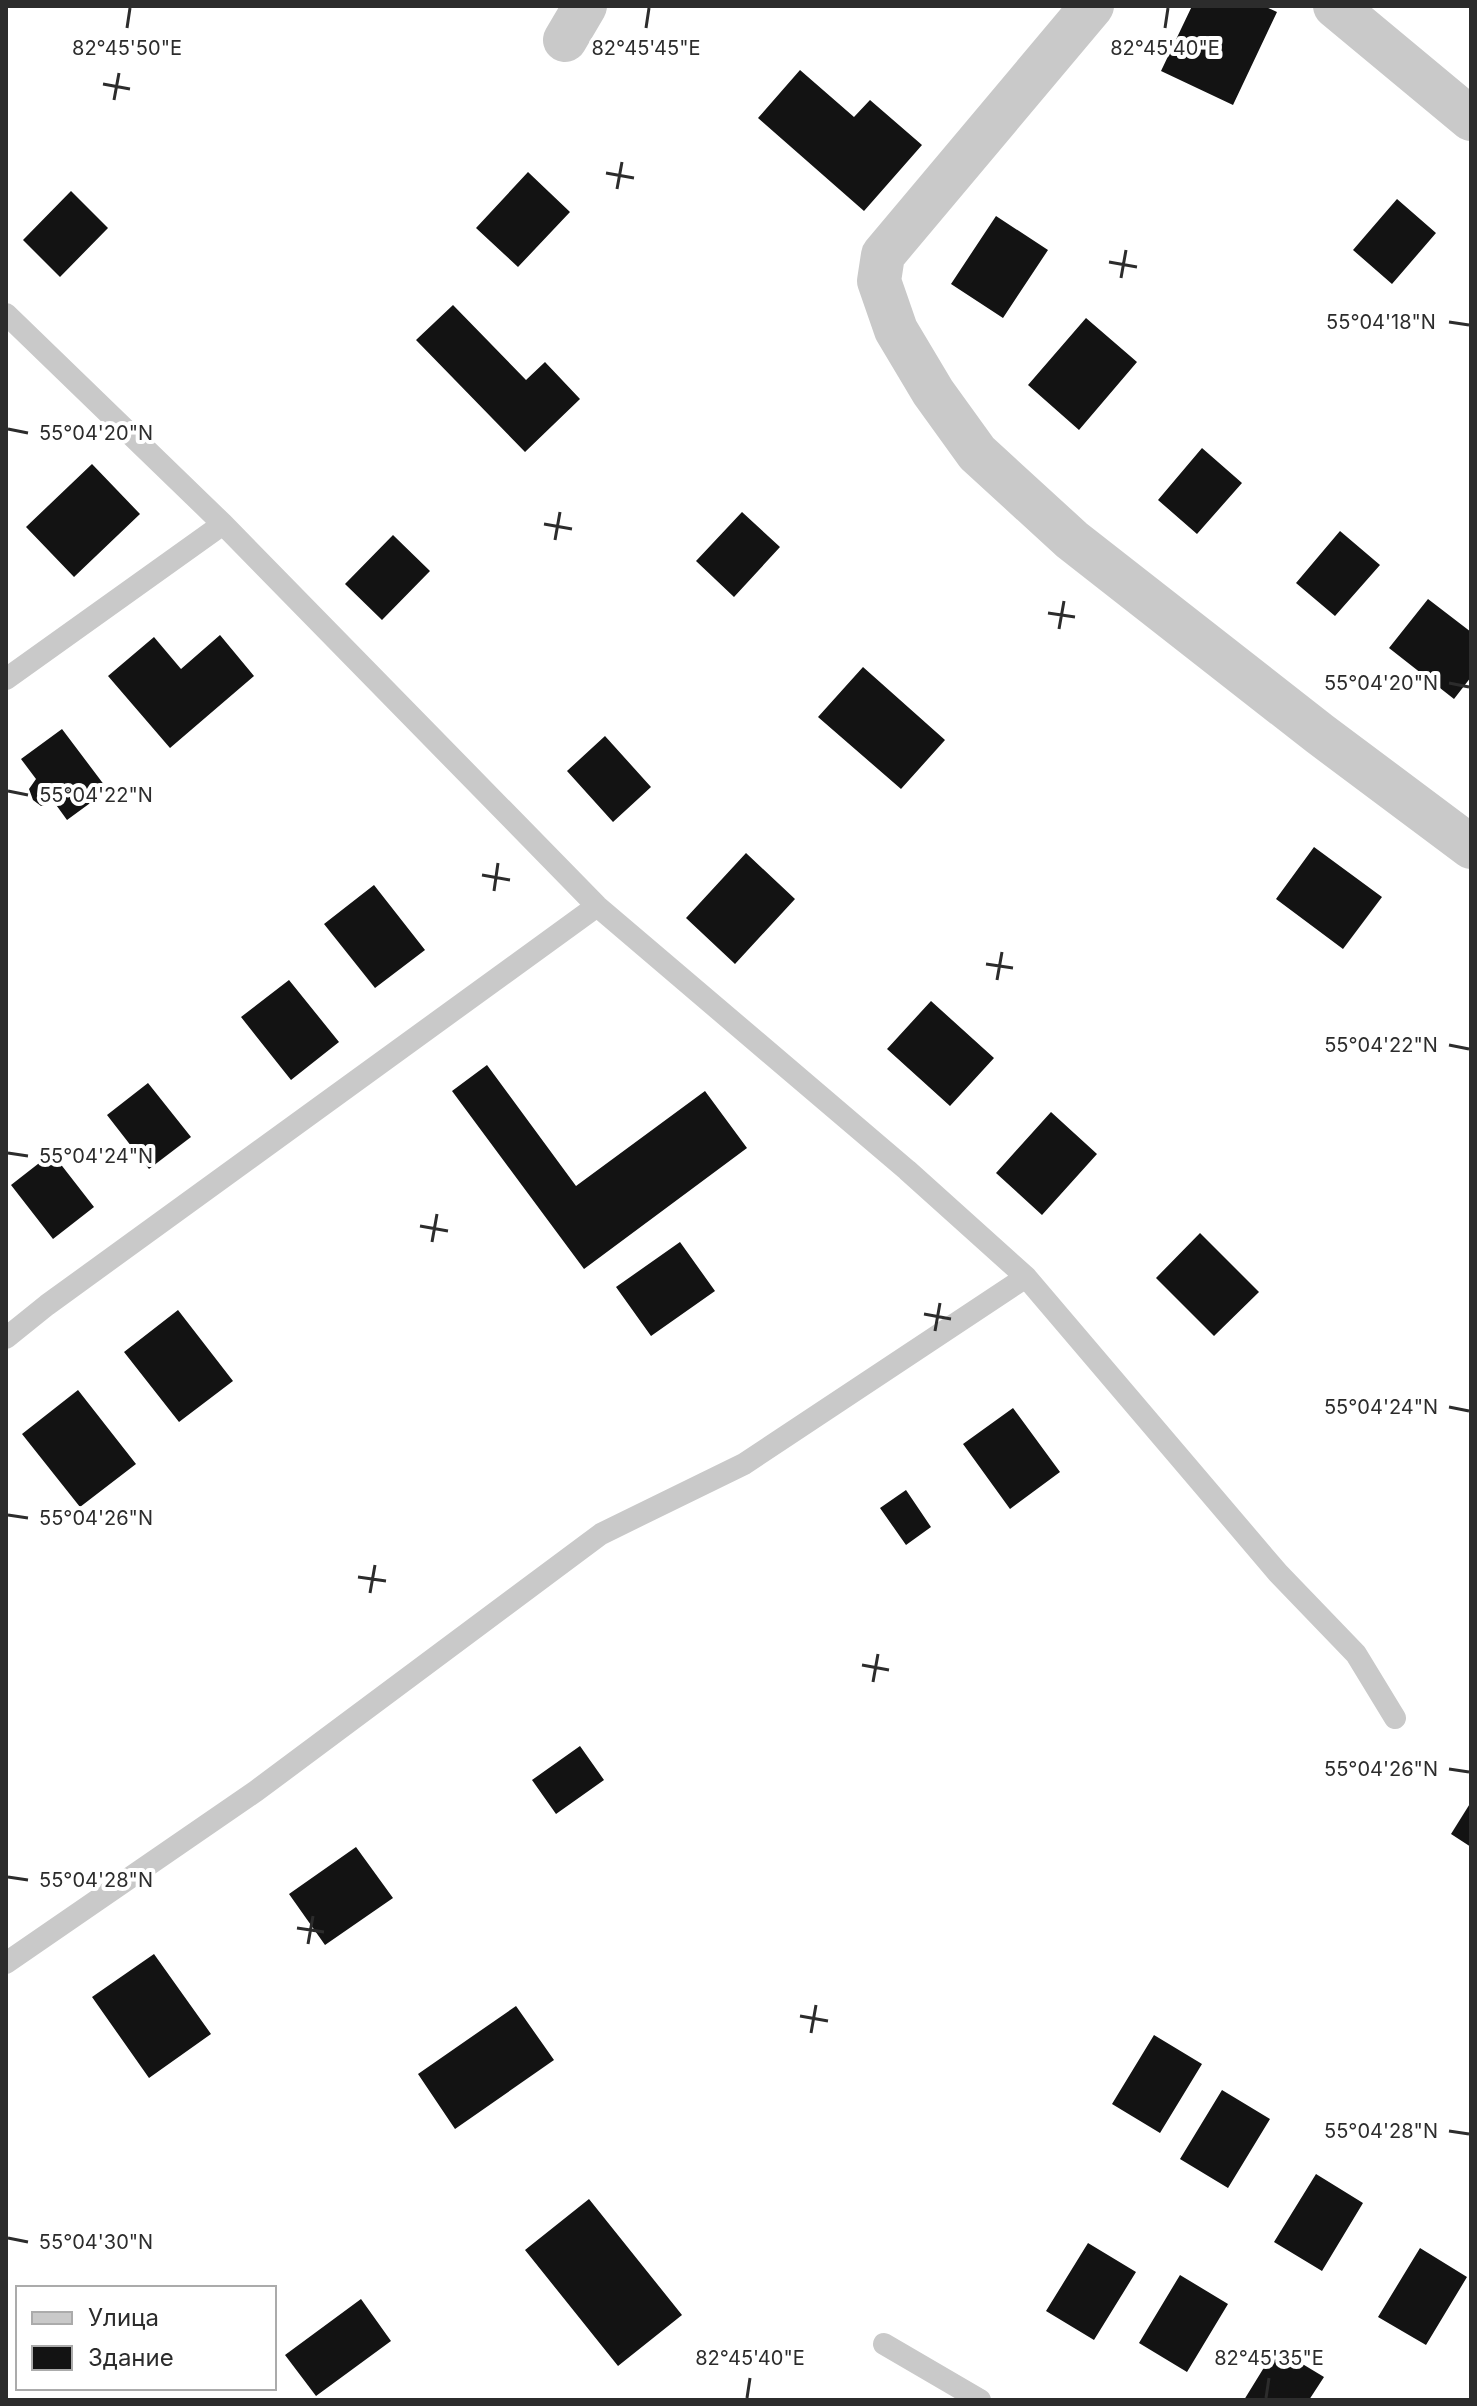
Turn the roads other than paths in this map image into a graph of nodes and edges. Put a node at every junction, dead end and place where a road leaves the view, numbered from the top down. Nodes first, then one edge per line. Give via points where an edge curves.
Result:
1 (1092, 6) edge
2 (1335, 6) edge
3 (1471, 119) edge
4 (6, 314) edge
5 (223, 524) junction
6 (6, 679) edge
7 (1471, 847) edge
8 (597, 906) junction
9 (1026, 1277) junction
10 (6, 1338) edge
11 (1395, 1718) dead end
12 (6, 1963) edge
13 (884, 2344) dead end
14 (980, 2400) edge

1 - 7 street via 883,255 879,281 896,330 977,453 1072,540
2 - 3 street
4 - 5 lane
5 - 6 lane
5 - 8 lane
8 - 9 lane
8 - 10 lane
9 - 11 lane via 1278,1573 1356,1654
9 - 12 lane via 744,1464 601,1534 256,1791
13 - 14 lane

